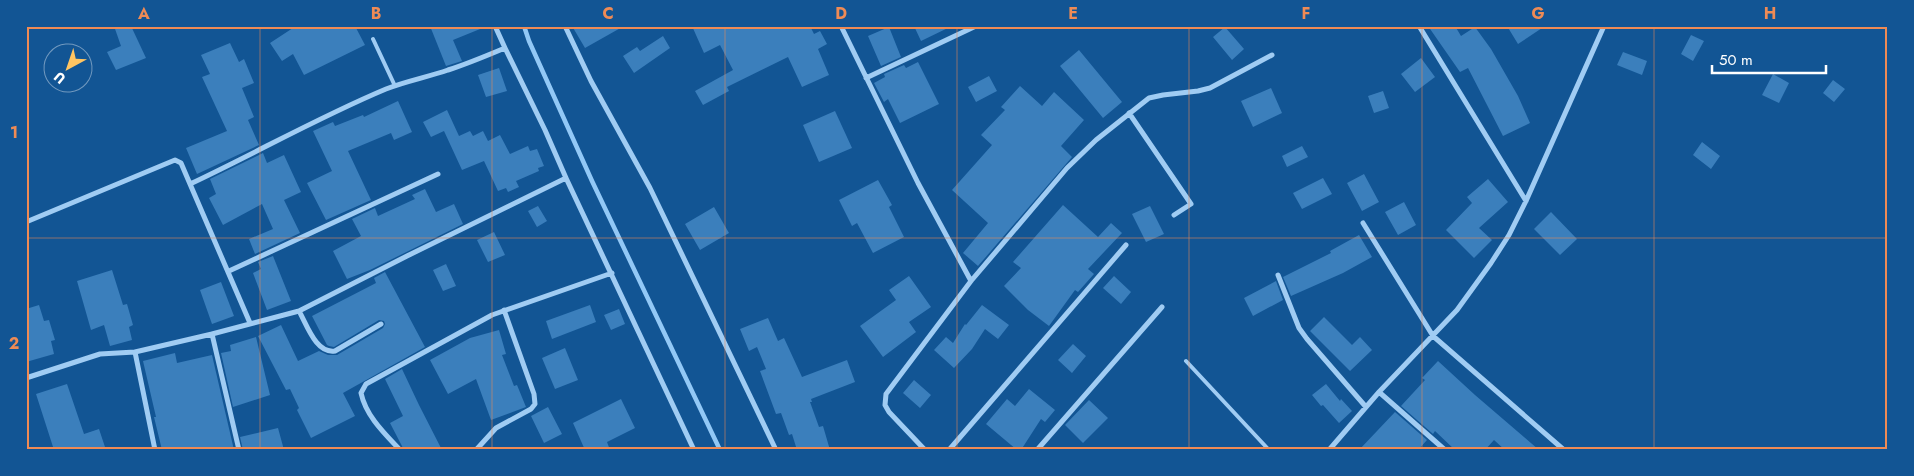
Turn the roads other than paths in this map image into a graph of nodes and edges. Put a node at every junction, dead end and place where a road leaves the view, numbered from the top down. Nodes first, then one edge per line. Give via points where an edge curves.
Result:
1 (495, 26) edge
2 (564, 26) edge
3 (841, 26) edge
4 (976, 26) edge
5 (1418, 26) edge
6 (1604, 26) edge
7 (373, 39) dead end
8 (505, 48) junction
9 (1272, 55) dead end
10 (866, 78) junction
11 (395, 86) junction
12 (1129, 113) junction
13 (438, 174) dead end
14 (566, 178) junction
15 (190, 184) junction
16 (1526, 201) junction
17 (1174, 215) dead end
18 (26, 222) edge
19 (1363, 223) dead end
20 (1126, 245) dead end
21 (229, 271) junction
22 (612, 273) junction
23 (1278, 275) dead end
24 (971, 281) junction
25 (1162, 307) dead end
26 (504, 310) junction
27 (299, 311) junction
28 (250, 323) junction
29 (381, 324) dead end
30 (212, 334) junction
31 (1433, 336) junction
32 (135, 352) junction
33 (1186, 360) dead end
34 (26, 378) edge
35 (1380, 392) junction
36 (1366, 407) junction
37 (155, 450) edge
38 (239, 450) edge
39 (400, 450) edge
40 (476, 450) edge
41 (694, 450) edge
42 (776, 450) edge
43 (925, 450) edge
44 (949, 450) edge
45 (1037, 450) edge
46 (1269, 450) edge
47 (1329, 450) edge
48 (1445, 450) edge
49 (1564, 450) edge

1 - 8 street
2 - 42 street via 650,188
3 - 10 street
4 - 10 street
5 - 16 street
6 - 16 street
7 - 11 lane
8 - 11 street
8 - 14 street
9 - 12 street via 1210,88 1149,98
10 - 24 street
11 - 15 street via 320,118
12 - 17 street via 1191,204
12 - 24 street via 1075,159
13 - 21 street
14 - 22 street
14 - 27 street
15 - 18 street via 181,163 175,160
15 - 21 street
16 - 31 street via 1491,264
19 - 31 street
20 - 44 street
21 - 28 street
22 - 26 street
22 - 41 street
23 - 36 street via 1299,328
24 - 43 street via 886,394 885,405 889,412
25 - 45 street
26 - 39 street via 471,325 363,388 361,392 368,411
26 - 40 street via 535,404 496,428
27 - 28 street
27 - 29 street via 319,345 330,352
28 - 30 street
30 - 32 street
30 - 38 street
31 - 35 street
31 - 49 street
32 - 34 street via 100,354
32 - 37 street
33 - 46 lane
35 - 36 street
35 - 48 street
36 - 47 street

